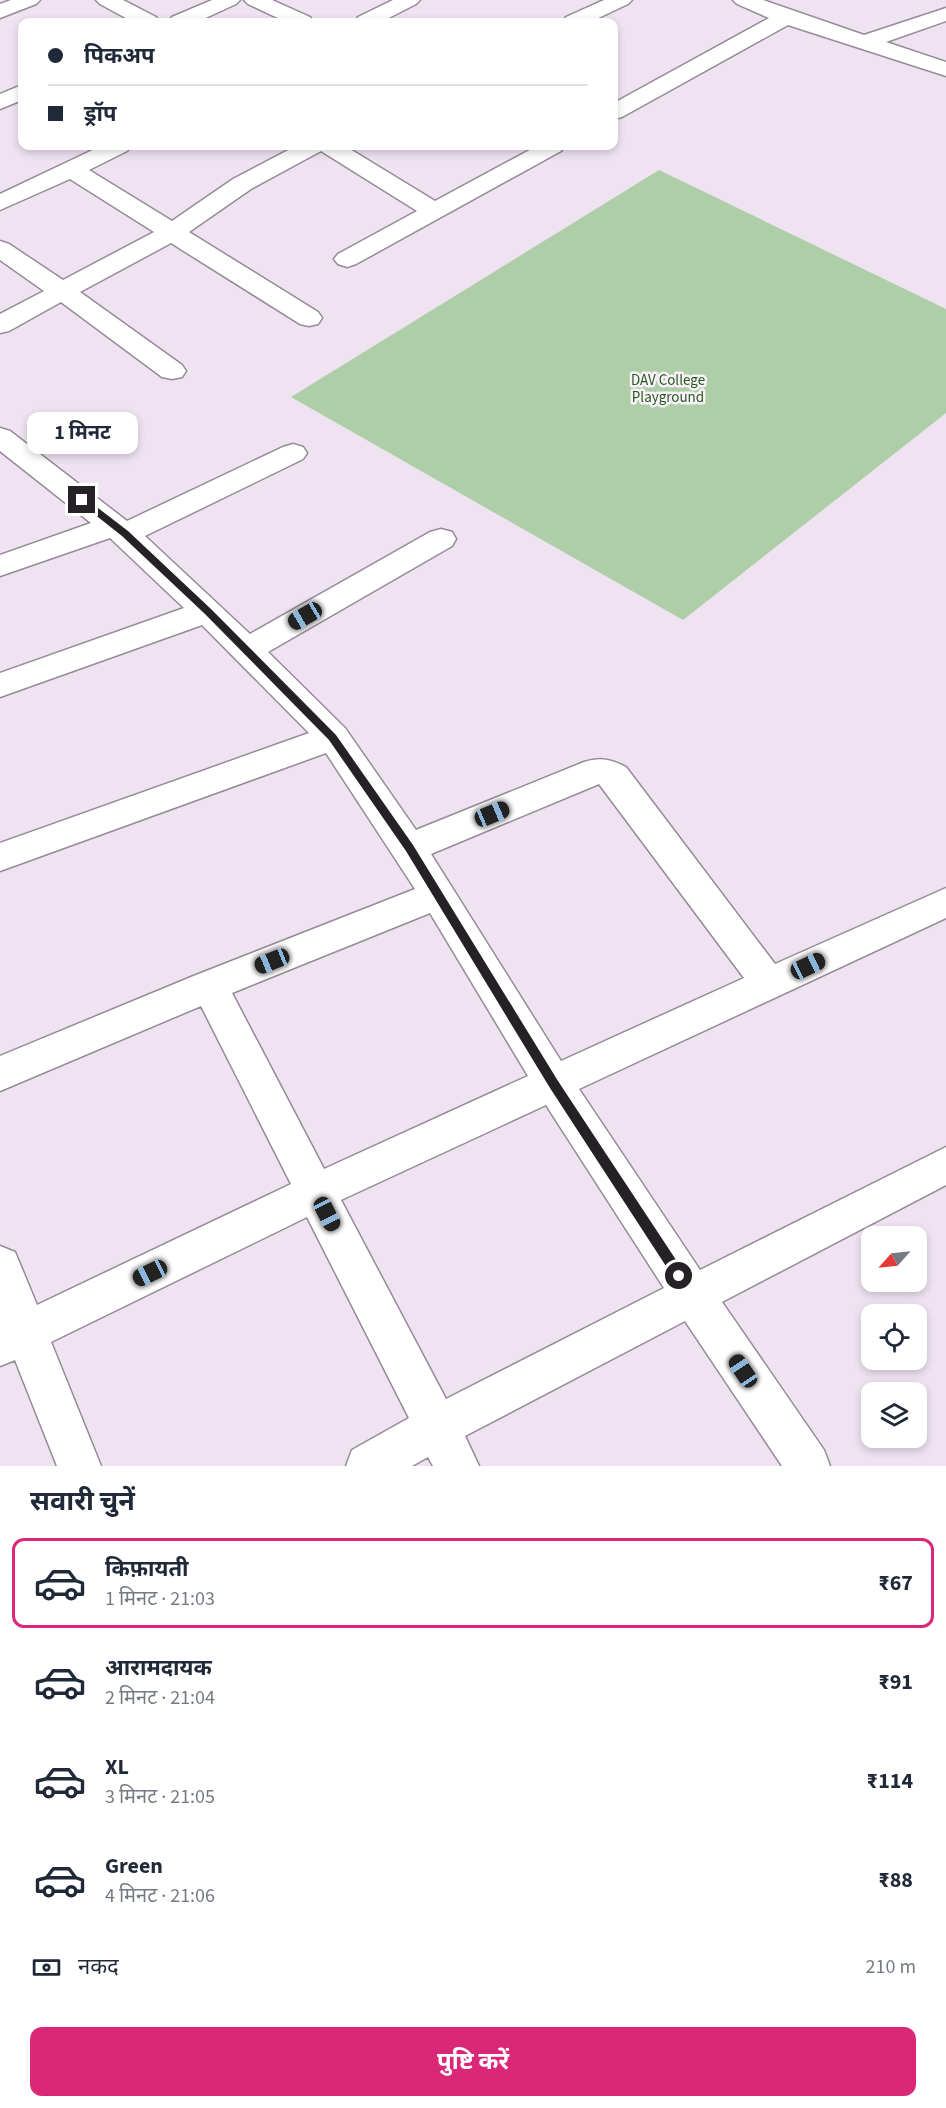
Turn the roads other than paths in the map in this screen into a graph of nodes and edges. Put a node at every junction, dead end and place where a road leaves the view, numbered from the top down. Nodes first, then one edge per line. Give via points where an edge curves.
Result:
1 (29, 0) edge
2 (107, 0) edge
3 (229, 0) edge
4 (255, 0) edge
5 (409, 0) edge
6 (621, 0) edge
7 (767, 6) edge
8 (0, 12) edge
9 (946, 14) edge
10 (141, 18) edge
11 (189, 18) edge
12 (293, 18) edge
13 (374, 18) edge
14 (583, 18) edge
15 (863, 44) junction
16 (946, 69) edge
17 (18, 94) edge
18 (0, 102) edge
19 (618, 109) edge
20 (111, 150) edge
21 (306, 150) edge
22 (336, 150) edge
23 (546, 150) edge
24 (71, 169) junction
25 (0, 203) edge
26 (435, 211) junction
27 (174, 231) junction
28 (0, 249) edge
29 (347, 259) dead end
30 (62, 291) junction
31 (309, 318) dead end
32 (0, 326) edge
33 (172, 371) dead end
34 (0, 437) edge
35 (293, 453) dead end
36 (120, 529) junction
37 (441, 539) dead end
38 (0, 566) edge
39 (208, 611) junction
40 (247, 650) junction
41 (0, 686) edge
42 (333, 737) junction
43 (409, 848) junction
44 (0, 857) edge
45 (438, 895) junction
46 (946, 902) edge
47 (769, 984) junction
48 (209, 986) junction
49 (0, 1074) edge
50 (554, 1084) junction
51 (946, 1165) edge
52 (316, 1192) junction
53 (0, 1266) edge
54 (692, 1295) junction
55 (13, 1339) edge
56 (436, 1427) junction
57 (79, 1466) edge
58 (368, 1466) edge
59 (457, 1466) edge
60 (808, 1466) edge

1 - 8 street
2 - 10 street
3 - 11 street
4 - 12 street
5 - 13 street
6 - 14 street
7 - 15 street
7 - 19 street
9 - 15 street
15 - 16 street
17 - 18 street
20 - 24 street
21 - 27 street via 242,184
22 - 26 street
23 - 26 street
24 - 25 street
24 - 27 street
26 - 29 street
27 - 30 street
27 - 31 street
28 - 30 street
30 - 32 street
30 - 33 street
34 - 36 street
35 - 36 street
36 - 38 street
36 - 39 street
37 - 40 street
39 - 40 street
39 - 41 street
40 - 42 street
42 - 43 street
42 - 44 street
43 - 45 street
43 - 47 street via 604,771 614,776
45 - 48 street
45 - 50 street
46 - 47 street
47 - 50 street
48 - 49 street
48 - 52 street
50 - 52 street
50 - 54 street
51 - 54 street
52 - 55 street
52 - 56 street
53 - 55 street
54 - 56 street
54 - 60 street
55 - 57 street
56 - 58 street
56 - 59 street

